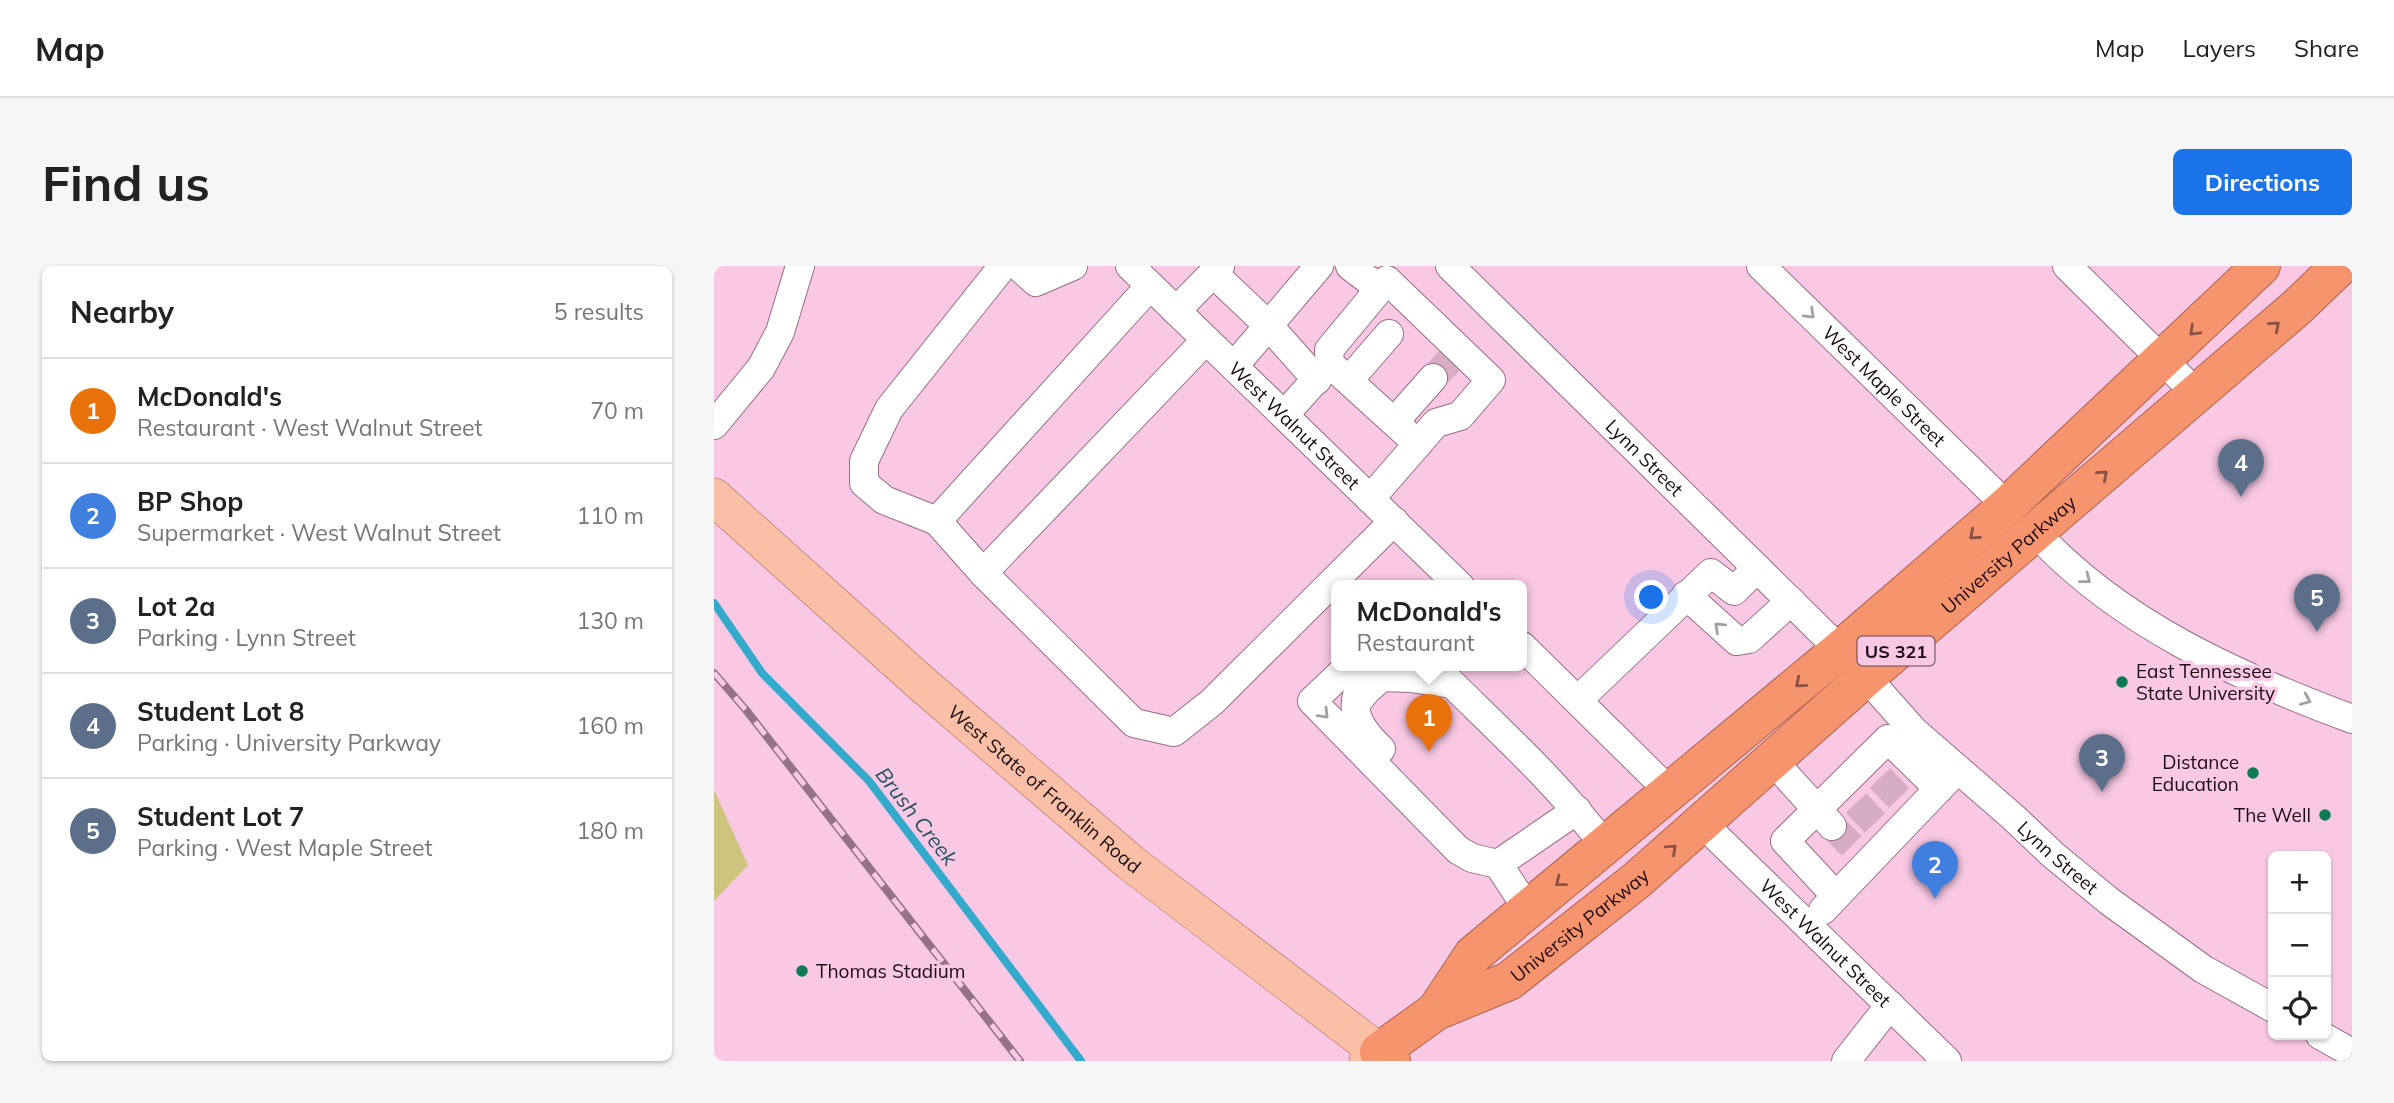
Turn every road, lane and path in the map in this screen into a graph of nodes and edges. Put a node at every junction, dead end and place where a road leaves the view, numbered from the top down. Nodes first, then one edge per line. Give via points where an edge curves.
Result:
1 (800, 266) edge
2 (1003, 266) edge
3 (1018, 266) edge
4 (1073, 266) edge
5 (1130, 266) edge
6 (1319, 266) edge
7 (1350, 266) edge
8 (1450, 266) edge
9 (1761, 266) edge
10 (2067, 266) edge
11 (2261, 266) edge
12 (2340, 266) edge
13 (1217, 270) edge
14 (1150, 286) junction
15 (1380, 289) junction
16 (1176, 311) junction
17 (1268, 325) junction
18 (1389, 334) dead end
19 (1206, 340) junction
20 (2164, 360) junction
21 (1234, 366) junction
22 (1332, 374) junction
23 (1433, 378) tunnel mouth
24 (2197, 394) junction
25 (1285, 414) junction
26 (1395, 421) junction
27 (714, 425) edge
28 (1418, 444) junction
29 (714, 497) edge
30 (1370, 499) junction
31 (2007, 506) junction
32 (937, 521) junction
33 (1394, 521) junction
34 (2036, 533) junction
35 (1757, 568) junction
36 (983, 573) junction
37 (1335, 580) edge
38 (1444, 580) edge
39 (1331, 584) edge
40 (1686, 595) junction
41 (1791, 601) junction
42 (1840, 650) junction
43 (1527, 651) edge
44 (1344, 671) edge
45 (1366, 671) edge
46 (1446, 672) edge
47 (1866, 677) junction
48 (1578, 700) junction
49 (1354, 706) junction
50 (2352, 719) edge
51 (1772, 760) junction
52 (1948, 779) junction
53 (1890, 788) junction
54 (1670, 792) junction
55 (1577, 810) junction
56 (1702, 823) junction
57 (1842, 836) junction
58 (1605, 846) junction
59 (1492, 862) junction
60 (1836, 896) junction
61 (1527, 908) junction
62 (1808, 924) junction
63 (1890, 1005) junction
64 (2268, 1005) edge
65 (1436, 1010) junction
66 (2329, 1040) edge
67 (2352, 1053) edge
68 (1379, 1058) edge
69 (1846, 1061) edge
70 (1947, 1061) edge

1 - 27 street via 780,332 761,368
2 - 32 street via 889,409 864,461 864,483 884,500
3 - 4 street via 1037,282
5 - 14 street, West Walnut Street
6 - 17 street
7 - 15 street
8 - 35 street, Lynn Street
9 -> 31 street, West Maple Street
10 - 20 street
11 -> 20 highway, University Parkway / US 321
24 -> 12 highway, University Parkway / US 321
13 - 16 street
13 - 17 street
14 - 16 street, West Walnut Street
14 - 32 street
15 - 22 street via 1329,350
15 - 28 street via 1387,280 1410,309 1491,380 1460,416 1436,423
16 - 19 street, West Walnut Street
17 - 21 street
17 - 22 street
18 - 22 street
19 - 21 street, West Walnut Street
19 - 36 street
20 - 24 street
20 - 31 highway, University Parkway / US 321
21 - 25 street, West Walnut Street
22 - 25 street
22 - 26 street
23 - 26 street
34 -> 24 highway, University Parkway / US 321
25 - 30 street, West Walnut Street
26 - 28 street
28 - 30 street
29 - 68 main road, West State of Franklin Road via 1130,863
30 - 33 street, West Walnut Street
31 -> 42 highway, University Parkway / US 321
32 - 36 street
33 - 37 street
33 - 38 street, West Walnut Street
34 - 47 highway, University Parkway / US 321
34 -> 50 street via 2059,557 2155,629 2208,659
35 - 40 street via 1734,591 1711,573
35 - 41 street, Lynn Street
36 - 39 street via 1134,723 1174,732 1212,702
41 -> 40 street via 1749,639 1737,642
40 - 48 street
41 - 42 street, Lynn Street
42 -> 54 highway, University Parkway / US 321
43 - 48 street
44 -> 59 street via 1312,701 1458,850
45 - 49 street
46 - 49 street via 1382,677
46 - 55 street
47 - 51 highway, University Parkway / US 321
47 - 52 street, Lynn Street via 1914,731
48 - 54 street
49 - 59 street via 1366,735
51 - 56 highway, University Parkway / US 321
51 - 57 street
52 - 53 street
52 - 53 street via 1888,740
52 - 64 street, Lynn Street via 2203,969
53 - 57 street via 1848,796
53 - 57 street via 1883,831
54 - 58 highway, University Parkway / US 321
55 - 58 street
55 - 59 street
56 - 62 street, West Walnut Street
65 -> 56 highway, University Parkway / US 321 via 1509,981
57 - 60 street
57 - 60 street via 1786,841
58 -> 61 highway, University Parkway / US 321
59 - 61 street
60 - 62 street
61 - 65 highway, University Parkway / US 321 via 1473,955
62 - 63 street, West Walnut Street
63 - 69 street
63 - 70 street, West Walnut Street
65 - 68 highway, University Parkway / US 321
66 - 67 street

